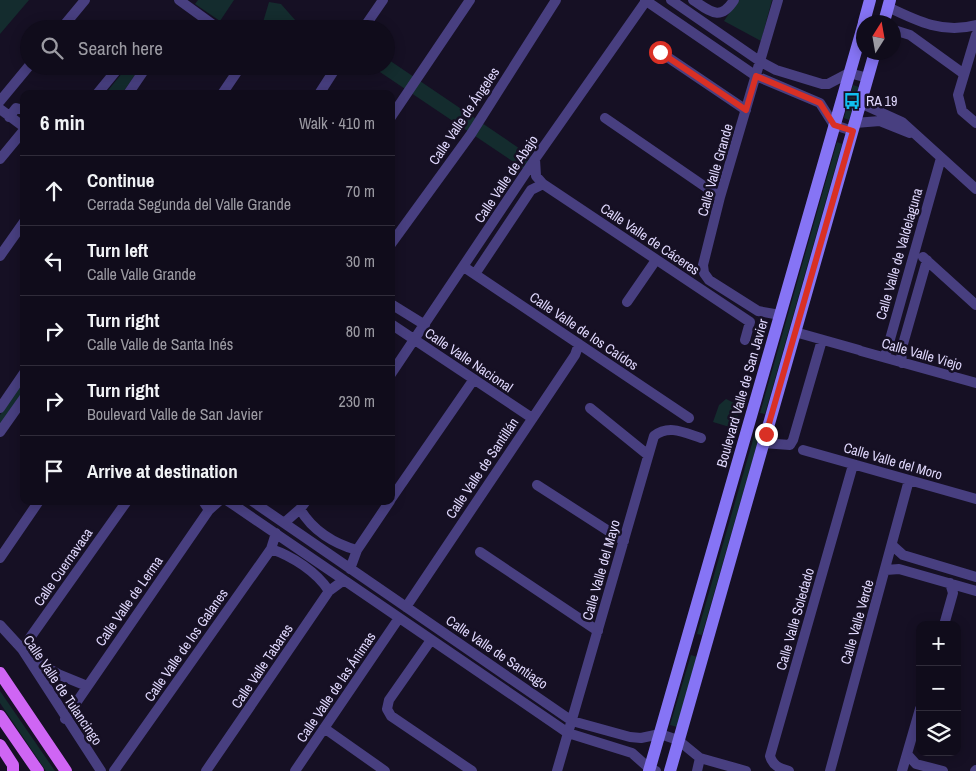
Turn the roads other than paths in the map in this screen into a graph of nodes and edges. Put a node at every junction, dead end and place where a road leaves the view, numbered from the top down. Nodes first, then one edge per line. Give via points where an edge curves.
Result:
1 (85, 0) edge
2 (383, 0) edge
3 (470, 0) edge
4 (556, 0) edge
5 (646, 0) edge
6 (671, 0) edge
7 (693, 0) edge
8 (734, 0) edge
9 (778, 0) edge
10 (870, 0) edge
11 (186, 2) edge
12 (889, 3) edge
13 (866, 15) edge
14 (68, 20) edge
15 (208, 20) edge
16 (369, 20) edge
17 (976, 25) edge
18 (901, 32) edge
19 (976, 35) edge
20 (856, 49) edge
21 (660, 52) dead end
22 (873, 60) edge
23 (761, 62) junction
24 (849, 72) junction
25 (964, 74) junction
26 (22, 75) edge
27 (113, 75) edge
28 (141, 75) edge
29 (235, 75) edge
30 (332, 75) edge
31 (756, 76) junction
32 (868, 78) junction
33 (100, 90) edge
34 (131, 90) edge
35 (225, 90) edge
36 (322, 90) edge
37 (0, 101) edge
38 (860, 103) junction
39 (0, 109) edge
40 (20, 109) edge
41 (746, 110) junction
42 (395, 111) edge
43 (10, 117) junction
44 (605, 118) dead end
45 (976, 122) edge
46 (20, 125) edge
47 (834, 125) junction
48 (854, 127) junction
49 (20, 133) edge
50 (920, 138) junction
51 (940, 158) junction
52 (0, 159) edge
53 (535, 159) junction
54 (543, 184) junction
55 (976, 189) edge
56 (720, 197) junction
57 (20, 228) edge
58 (395, 238) edge
59 (915, 250) junction
60 (0, 256) edge
61 (656, 260) junction
62 (927, 260) junction
63 (464, 266) junction
64 (704, 273) joint
65 (475, 274) junction
66 (627, 302) dead end
67 (976, 305) edge
68 (395, 306) edge
69 (780, 315) junction
70 (425, 325) junction
71 (395, 327) edge
72 (795, 332) junction
73 (415, 340) junction
74 (745, 340) dead end
75 (822, 340) junction
76 (579, 344) junction
77 (885, 357) junction
78 (902, 363) junction
79 (395, 368) edge
80 (20, 379) edge
81 (474, 379) junction
82 (976, 383) edge
83 (20, 404) edge
84 (0, 408) edge
85 (590, 408) dead end
86 (532, 418) junction
87 (689, 418) dead end
88 (0, 432) edge
89 (701, 438) dead end
90 (763, 443) junction
91 (803, 450) dead end
92 (648, 455) junction
93 (853, 465) junction
94 (909, 480) junction
95 (537, 485) dead end
96 (395, 494) edge
97 (976, 499) edge
98 (36, 505) edge
99 (124, 505) edge
100 (206, 505) edge
101 (234, 505) edge
102 (258, 505) edge
103 (303, 505) edge
104 (388, 505) edge
105 (284, 523) junction
106 (276, 534) junction
107 (624, 541) junction
108 (316, 546) junction
109 (893, 546) junction
110 (270, 549) junction
111 (356, 550) junction
112 (480, 552) dead end
113 (310, 556) junction
114 (0, 558) edge
115 (350, 568) junction
116 (943, 568) junction
117 (886, 570) junction
118 (976, 577) edge
119 (344, 580) junction
120 (940, 580) junction
121 (950, 583) junction
122 (329, 591) junction
123 (976, 591) edge
124 (406, 607) junction
125 (399, 618) junction
126 (945, 621) edge
127 (0, 625) edge
128 (598, 631) junction
129 (688, 636) junction
130 (431, 640) junction
131 (707, 642) junction
132 (684, 649) junction
133 (23, 652) junction
134 (703, 654) junction
135 (0, 673) edge
136 (87, 686) junction
137 (919, 711) edge
138 (0, 716) edge
139 (65, 719) junction
140 (572, 720) junction
141 (324, 728) junction
142 (568, 733) junction
143 (660, 734) junction
144 (641, 738) junction
145 (678, 740) junction
146 (0, 745) edge
147 (907, 754) junction
148 (636, 756) junction
149 (700, 758) junction
150 (0, 759) edge
151 (652, 770) edge
152 (8, 771) edge
153 (13, 771) edge
154 (38, 771) edge
155 (66, 771) edge
156 (101, 771) edge
157 (114, 771) edge
158 (206, 771) edge
159 (295, 771) edge
160 (385, 771) edge
161 (472, 771) edge
162 (557, 771) edge
163 (670, 771) edge
164 (696, 771) edge
165 (746, 771) edge
166 (789, 771) edge
167 (830, 771) edge
168 (902, 771) edge
169 (943, 771) edge

1 - 14 street
2 - 16 street
3 - 42 street
4 - 58 street, Calle Valle de Ángeles via 475,127
5 - 31 street
5 - 53 street, Calle Valle de Abajo
6 - 23 street
7 - 8 street via 712,13 720,14
9 - 23 street, Calle Valle Grande
10 - 13 main road, Boulevard Valle de San Javier
11 - 15 street
12 - 17 street via 911,18 939,28
18 - 25 street via 910,35
19 - 25 street
20 - 24 main road, Boulevard Valle de San Javier
21 - 41 street
22 - 32 main road
23 - 24 street via 816,84 828,84
23 - 31 street, Calle Valle Grande
24 - 32 street
24 - 47 main road, Boulevard Valle de San Javier
25 - 45 street via 959,103 962,111
26 - 37 street
27 - 33 street
28 - 34 street
29 - 35 street
30 - 36 street
31 - 41 street, Calle Valle Grande
31 - 47 street via 814,99 825,108
32 - 38 main road
38 - 48 main road
38 - 50 street via 902,122
39 - 43 street
40 - 43 street via 16,108
41 - 56 street, Calle Valle Grande
43 - 46 street
44 - 56 street
47 - 48 street
47 - 69 main road, Boulevard Valle de San Javier
48 - 50 street via 880,122
48 - 72 main road
49 - 52 street
50 - 51 street
51 - 55 street
51 - 59 street, Calle Valle de Valdelaguna
53 - 54 street via 536,176
53 - 63 street, Calle Valle de Abajo
54 - 61 street, Calle Valle de Cáceres
54 - 65 street, Calle Valle de Abajo via 531,190
56 - 64 street, Calle Valle Grande via 703,265
57 - 60 street
59 - 62 street
59 - 77 street, Calle Valle de Valdelaguna
61 - 66 street
61 - 74 street, Calle Valle de Cáceres via 750,322
62 - 67 street
62 - 78 street, Calle Valle de Valdelaguna via 901,351
63 - 65 street, Calle Valle de los Caídos
63 - 70 street, Calle Valle de Abajo
64 - 69 street, Calle Valle de Cáceres via 709,280 758,311
65 - 76 street, Calle Valle de los Caídos
68 - 70 street, Calle Valle Nacional
69 - 129 main road, Boulevard Valle de San Javier
70 - 73 street, Calle Valle de Abajo
71 - 73 street, Calle Valle Nacional
72 - 75 street, Calle Valle Viejo
72 - 90 main road
73 - 79 street, Calle Valle de Abajo
73 - 81 street, Calle Valle Nacional
75 - 77 street, Calle Valle Viejo
75 - 90 street via 790,445
76 - 86 street, Calle Valle de Santillán via 575,355
76 - 87 street, Calle Valle de los Caídos
77 - 78 street, Calle Valle Viejo
78 - 82 street, Calle Valle Viejo
80 - 84 street
81 - 86 street, Calle Valle Nacional
81 - 96 street
83 - 88 street
85 - 92 street
86 - 124 street, Calle Valle de Santillán
89 - 92 street, Calle Valle del Mayo via 671,429 661,430 654,436
90 - 131 main road
91 - 93 street, Calle Valle del Moro
92 - 107 street, Calle Valle del Mayo
93 - 94 street, Calle Valle del Moro
93 - 166 street, Calle Valle Soledado via 770,756 778,767
94 - 97 street, Calle Valle del Moro
94 - 109 street, Calle Valle Verde
95 - 107 street
98 - 114 street
99 - 133 street, Calle Cuernavaca
100 - 136 street, Calle Valle de Lerma
101 - 106 street, Calle Valle de Santiago
102 - 105 street, Calle Valle de Santiago
103 - 105 street
103 - 111 street via 308,523 342,546
104 - 111 street
105 - 108 street, Calle Valle de Santiago
106 - 110 street, Calle Valle de los Galanes
106 - 113 street, Calle Valle de Santiago
107 - 128 street, Calle Valle del Mayo
108 - 113 street
108 - 115 street, Calle Valle de Santiago
109 - 116 street via 903,555
109 - 117 street, Calle Valle Verde
110 - 122 street via 284,553 322,581
110 - 157 street, Calle Valle de los Galanes
111 - 115 street
112 - 128 street
113 - 119 street, Calle Valle de Santiago
115 - 124 street, Calle Valle de Santiago
116 - 118 street
116 - 120 street
117 - 120 street via 899,569
117 - 167 street, Calle Valle Verde
119 - 122 street, Calle Valle Tabares
119 - 125 street, Calle Valle de Santiago
120 - 121 street
121 - 123 street
121 - 126 street via 952,593
122 - 158 street, Calle Valle Tabares
124 - 140 street, Calle Valle de Santiago
125 - 130 street, Calle Valle de Santiago
125 - 141 street, Calle Valle de las Ánimas
127 - 133 street, Calle Valle de Tulancingo
128 - 140 street, Calle Valle del Mayo
129 - 131 main road
129 - 132 main road, Boulevard Valle de San Javier
130 - 142 street, Calle Valle de Santiago
130 - 161 street via 389,700 387,709 391,716
131 - 134 main road
132 - 134 main road
132 - 143 main road, Boulevard Valle de San Javier
133 - 136 street via 60,675
133 - 139 street, Calle Valle de Tulancingo
134 - 145 main road
135 - 155 main road
136 - 139 street, Calle Valle de Lerma
137 - 147 street
138 - 154 main road
139 - 156 street, Calle Valle de Tulancingo
140 - 142 street, Calle Valle del Mayo
140 - 144 street, Calle Valle de Santiago
141 - 159 street, Calle Valle de las Ánimas
141 - 160 street
142 - 148 street, Calle Valle de Santiago
142 - 162 street, Calle Valle del Mayo
143 - 144 street, Calle Valle de Santiago
143 - 145 street
143 - 151 main road, Boulevard Valle de San Javier
144 - 148 street
145 - 149 street
145 - 163 main road
146 - 153 main road via 13,765
147 - 168 street
147 - 169 street via 916,764
148 - 151 street, Calle Valle de Santiago
149 - 164 street
149 - 165 street
150 - 152 main road

